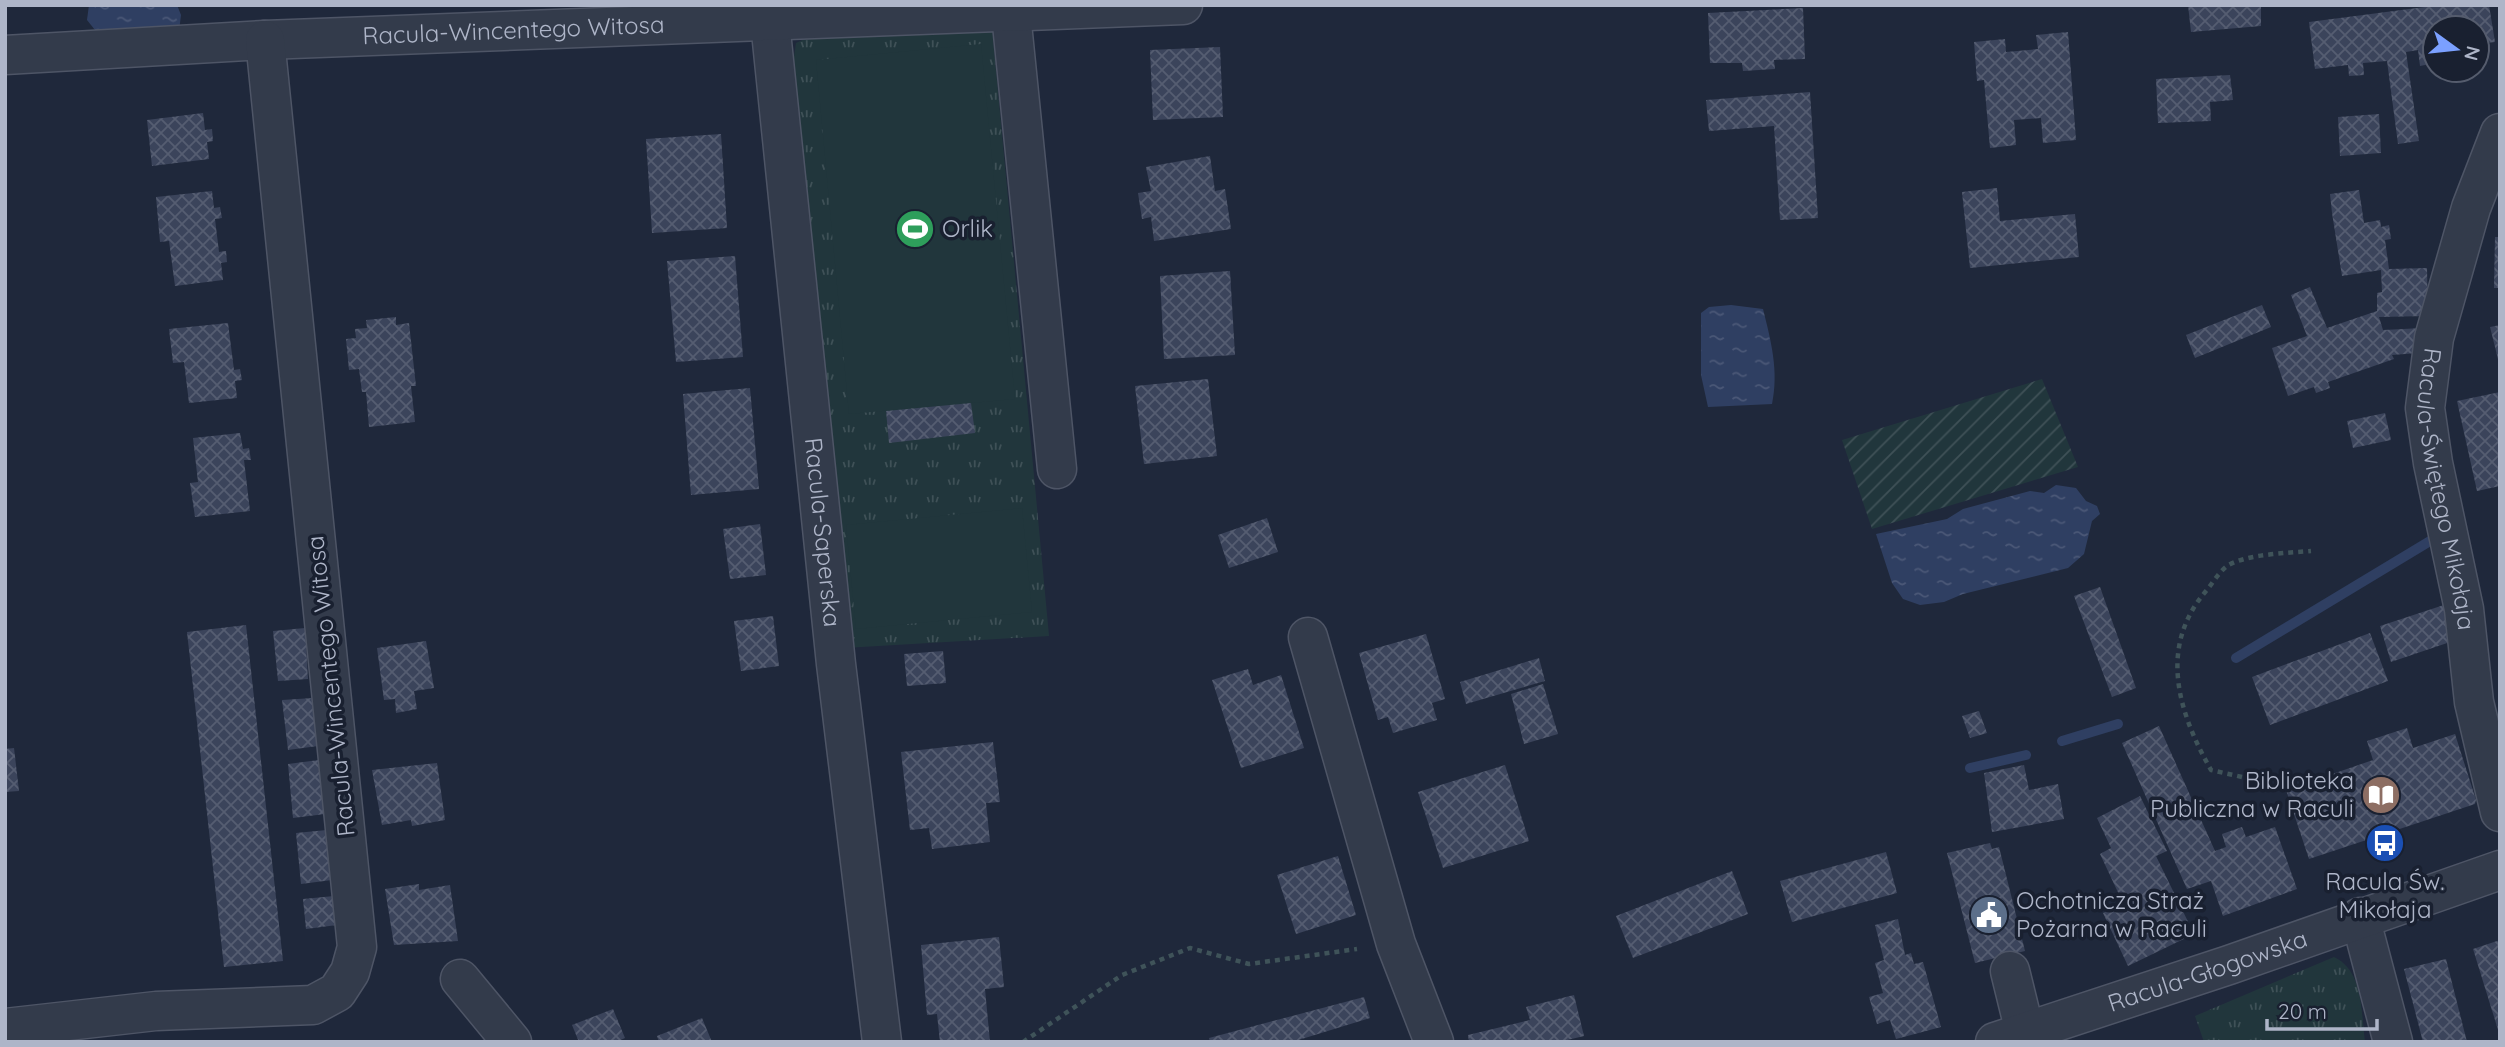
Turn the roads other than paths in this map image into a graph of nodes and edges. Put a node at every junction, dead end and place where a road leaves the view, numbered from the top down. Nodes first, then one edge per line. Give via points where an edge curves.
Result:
1 (1184, 5) edge
2 (1011, 14) junction
3 (681, 15) edge
4 (770, 22) junction
5 (265, 40) junction
6 (5, 55) edge
7 (2500, 133) edge
8 (1057, 469) dead end
9 (1308, 637) dead end
10 (2500, 812) edge
11 (2500, 870) edge
12 (2360, 917) junction
13 (2010, 971) dead end
14 (460, 979) dead end
15 (5, 1028) edge
16 (2010, 1037) edge
17 (512, 1042) edge
18 (882, 1042) edge
19 (1434, 1042) edge
20 (2393, 1042) edge

1 - 2 street, Racula-Wincentego Witosa
2 - 4 street, Racula-Wincentego Witosa
2 - 8 street
3 - 4 street, Racula-Wincentego Witosa
3 - 5 street, Racula-Wincentego Witosa
4 - 18 street, Racula-Saperska via 836,664
5 - 6 street, Racula-Wincentego Witosa
5 - 15 street, Racula-Wincentego Witosa via 357,947 350,972 337,992 313,1005 156,1011
7 - 10 street, Racula-Świętego Mikołaja via 2471,208 2434,338 2425,408 2465,609 2474,702
9 - 19 street via 1396,944
11 - 12 street, Racula-Głogowska
12 - 16 street, Racula-Głogowska
12 - 20 street
13 - 16 street
14 - 17 street

